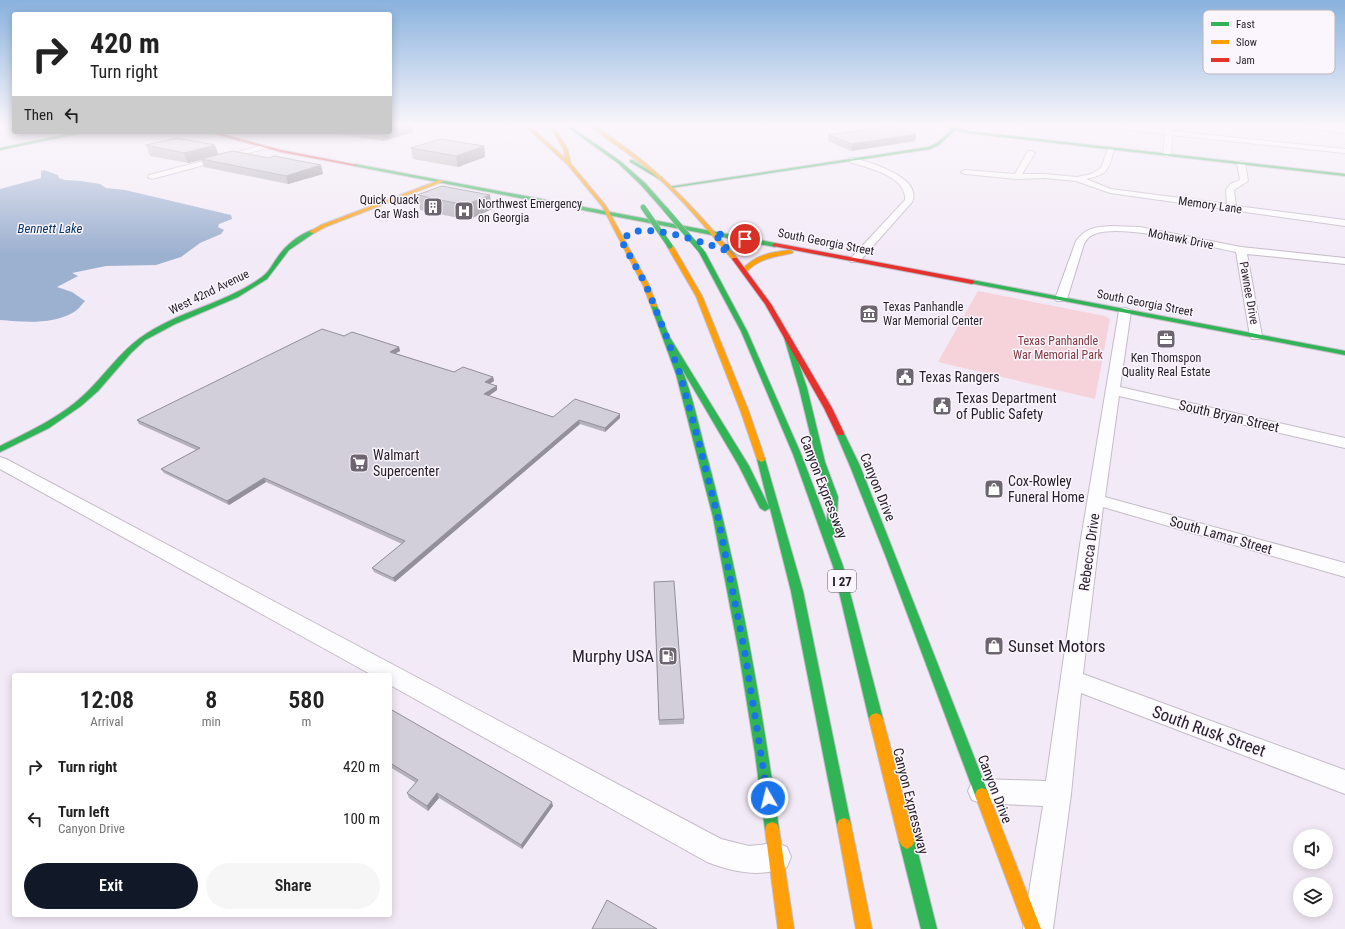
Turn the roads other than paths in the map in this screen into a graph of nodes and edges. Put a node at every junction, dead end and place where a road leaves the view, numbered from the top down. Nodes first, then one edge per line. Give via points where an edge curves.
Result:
1 (188, 167) edge
2 (371, 167) edge
3 (572, 167) edge
4 (625, 167) edge
5 (643, 167) edge
6 (648, 167) edge
7 (803, 167) edge
8 (872, 167) edge
9 (1023, 167) edge
10 (1105, 167) edge
11 (1242, 167) edge
12 (1279, 167) edge
13 (965, 172) dead end
14 (1345, 175) edge
15 (152, 177) dead end
16 (1017, 177) junction
17 (661, 178) junction
18 (1077, 179) junction
19 (442, 181) junction
20 (587, 186) junction
21 (670, 187) junction
22 (578, 192) dead end
23 (521, 196) junction
24 (562, 196) dead end
25 (598, 199) junction
26 (641, 204) dead end
27 (1232, 208) junction
28 (608, 213) junction
29 (688, 215) junction
30 (1345, 223) edge
31 (650, 232) dead end
32 (714, 233) junction
33 (1241, 250) junction
34 (807, 251) junction
35 (730, 252) junction
36 (855, 260) junction
37 (1345, 262) edge
38 (745, 270) junction
39 (1061, 299) junction
40 (1125, 311) junction
41 (1256, 336) junction
42 (787, 337) junction
43 (667, 338) junction
44 (1345, 353) edge
45 (1113, 390) junction
46 (1345, 443) edge
47 (0, 449) edge
48 (0, 462) edge
49 (1097, 500) junction
50 (831, 542) junction
51 (787, 554) junction
52 (1345, 570) edge
53 (388, 673) edge
54 (392, 675) edge
55 (1073, 680) junction
56 (1345, 782) edge
57 (981, 791) junction
58 (1058, 794) junction
59 (777, 857) junction
60 (786, 929) edge
61 (864, 929) edge
62 (929, 929) edge
63 (1033, 929) edge
64 (1038, 929) edge

1 - 15 street
2 - 19 main road, South Georgia Street
3 - 20 main road
4 - 50 main road, Canyon Expressway / I 27, bridge via 643,184 702,252 744,331 797,454
5 - 17 main road
6 - 17 main road, Canyon Drive
7 - 21 main road
8 - 36 street via 906,185 910,192 909,200
9 - 16 street
10 - 18 street, Memory Lane via 1101,174
11 - 27 street via 1244,181 1230,190
12 - 14 main road
13 - 16 street, Memory Lane
16 - 18 street, Memory Lane
17 - 21 main road, Canyon Drive
18 - 27 street, Memory Lane via 1110,191
19 - 23 main road, South Georgia Street
19 - 47 main road, West 42nd Avenue via 323,226 305,236 281,256 274,269 264,278 249,288 142,340 79,404 43,428
20 - 22 main road
20 - 25 main road
21 - 29 main road, Canyon Drive
23 - 24 main road
23 - 28 main road, South Georgia Street
25 - 28 main road
25 - 29 main road via 618,207
26 - 51 main road, bridge via 684,268 699,296 764,469
27 - 30 street, Memory Lane
28 - 32 main road, South Georgia Street
28 - 43 main road via 625,237
29 - 32 main road, Canyon Drive
31 - 35 main road via 698,240
32 - 34 main road, South Georgia Street
32 - 35 main road, Canyon Drive
33 - 37 street, Mohawk Drive
33 - 39 street, Mohawk Drive via 1140,230 1112,229 1091,233 1084,236 1079,243
33 - 41 street, Pawnee Drive
34 - 36 main road, South Georgia Street
34 - 38 main road via 760,257
35 - 38 main road, Canyon Drive
36 - 39 main road, South Georgia Street
38 - 42 main road, Canyon Drive
39 - 40 main road, South Georgia Street
40 - 41 main road, South Georgia Street
40 - 45 street, Rebecca Drive
41 - 44 main road, South Georgia Street
42 - 50 main road via 833,497
42 - 57 main road, Canyon Drive via 828,408 855,466
43 - 51 main road via 744,466
43 - 59 main road via 680,374 718,517 745,653
45 - 46 street, South Bryan Street
45 - 49 street, Rebecca Drive
48 - 53 street
49 - 52 street, South Lamar Street
49 - 55 street, Rebecca Drive
50 - 62 main road, Canyon Expressway / I 27
51 - 61 main road via 833,764
54 - 59 street via 717,852 749,860
55 - 56 street, South Rusk Street
55 - 58 street, Rebecca Drive
57 - 58 street
57 - 63 main road, Canyon Drive
58 - 64 street, Rebecca Drive
59 - 60 main road

